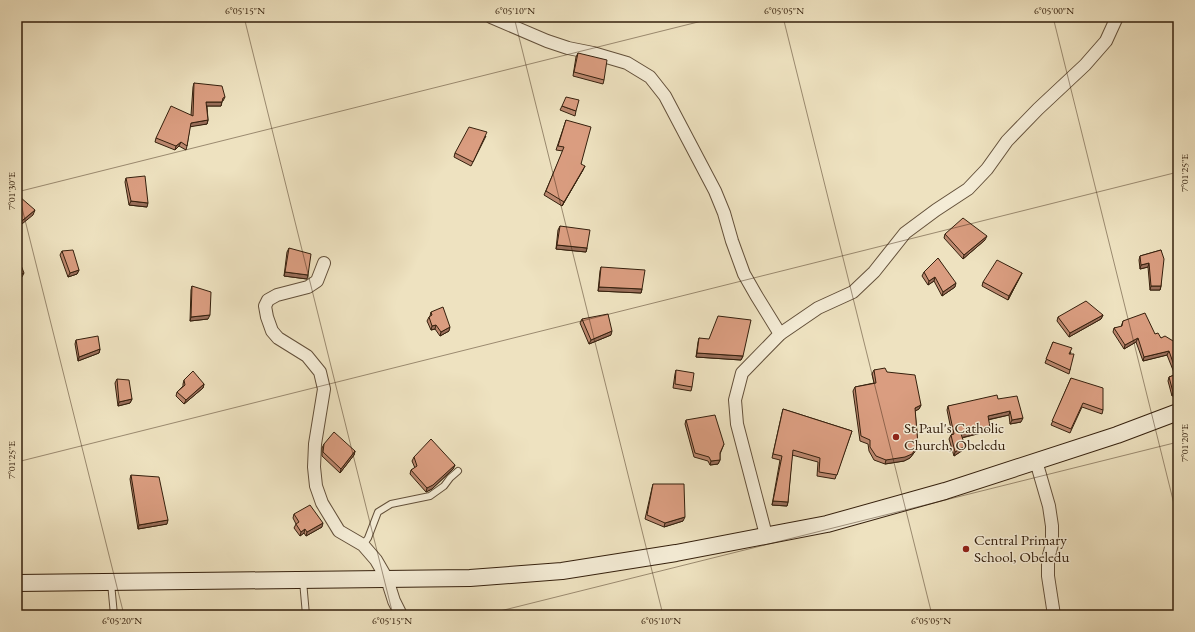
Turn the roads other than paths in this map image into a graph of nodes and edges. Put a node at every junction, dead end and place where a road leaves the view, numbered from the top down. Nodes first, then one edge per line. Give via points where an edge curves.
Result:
1 (491, 17) edge
2 (1117, 17) edge
3 (324, 263) dead end
4 (780, 334) junction
5 (1178, 412) edge
6 (1036, 461) junction
7 (458, 471) dead end
8 (766, 535) junction
9 (362, 545) junction
10 (387, 579) junction
11 (303, 580) junction
12 (111, 582) junction
13 (17, 583) edge
14 (114, 615) edge
15 (306, 615) edge
16 (401, 615) edge
17 (1054, 615) edge

1 - 4 street via 547,42 593,52 627,63 650,77 665,96 715,191 744,274
2 - 4 street via 1106,41 1085,65 1006,141 987,169 968,190 905,233 874,272 853,292 818,308
3 - 9 street via 317,280 308,287 277,295 268,300 265,306 272,331 278,338 307,356 320,372 324,389 314,467 316,486 322,503 339,531
4 - 8 street via 742,373 735,400 737,424
5 - 6 main road
6 - 8 main road via 944,491 827,524
6 - 17 street via 1052,526 1048,576
7 - 9 lane via 430,496 391,504 378,512 368,538
8 - 10 main road via 676,553 562,571 470,578
9 - 10 street via 376,560
10 - 11 main road
10 - 16 street
11 - 12 main road
11 - 15 lane
12 - 13 main road
12 - 14 lane

